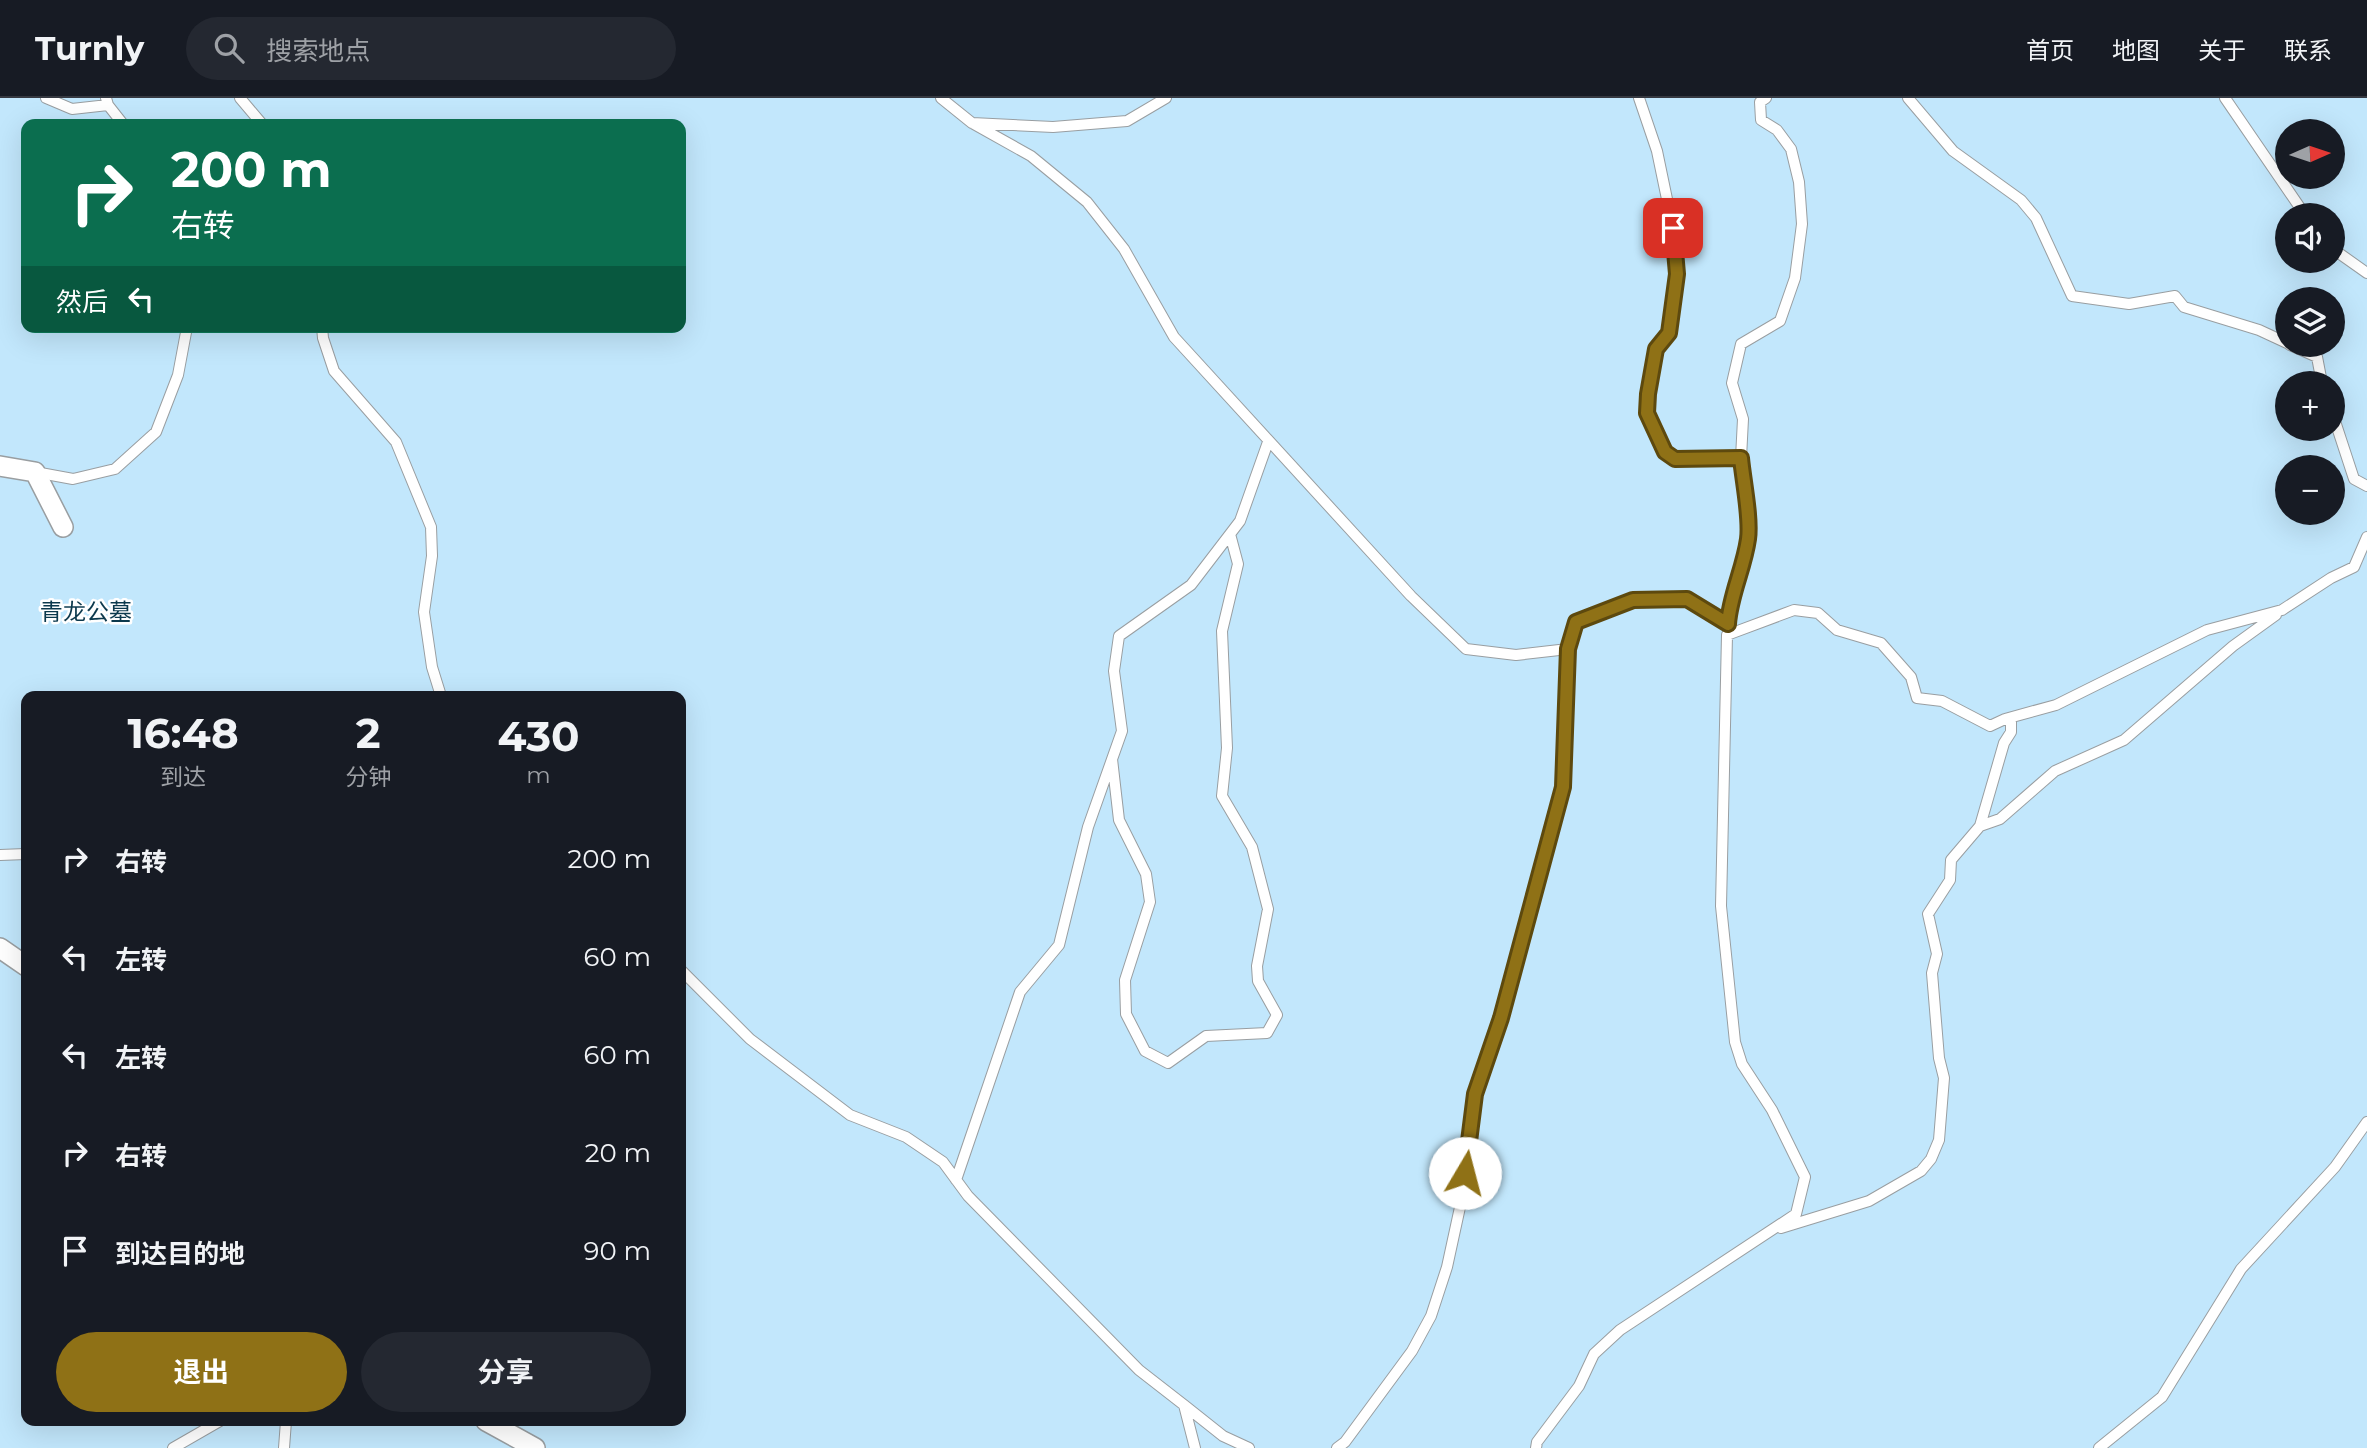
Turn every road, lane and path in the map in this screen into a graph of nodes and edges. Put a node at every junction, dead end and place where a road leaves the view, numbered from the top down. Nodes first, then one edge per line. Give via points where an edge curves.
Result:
1 (46, 98) edge
2 (240, 98) edge
3 (941, 98) edge
4 (1166, 98) edge
5 (1639, 98) edge
6 (1766, 98) edge
7 (1908, 98) edge
8 (2225, 98) edge
9 (107, 102) edge
10 (119, 119) edge
11 (258, 119) edge
12 (972, 123) junction
13 (2297, 203) edge
14 (2345, 257) edge
15 (2367, 273) edge
16 (186, 333) edge
17 (323, 333) edge
18 (2275, 337) edge
19 (2342, 441) edge
20 (1268, 442) junction
21 (1741, 458) junction
22 (0, 466) edge
23 (35, 472) junction
24 (2367, 486) edge
25 (63, 527) dead end
26 (1230, 534) junction
27 (2367, 537) edge
28 (2282, 610) junction
29 (1728, 629) junction
30 (1568, 649) junction
31 (439, 691) edge
32 (2011, 718) junction
33 (1112, 759) junction
34 (1980, 826) junction
35 (21, 854) edge
36 (0, 856) edge
37 (0, 948) edge
38 (21, 963) edge
39 (686, 976) edge
40 (2367, 1122) edge
41 (956, 1180) junction
42 (1769, 1232) junction
43 (1184, 1405) junction
44 (211, 1426) edge
45 (286, 1426) edge
46 (495, 1426) edge
47 (173, 1448) edge
48 (284, 1448) edge
49 (535, 1448) edge
50 (1195, 1448) edge
51 (1249, 1448) edge
52 (1337, 1448) edge
53 (1536, 1448) edge
54 (2099, 1448) edge

1 - 9 lane via 72,109
2 - 11 lane
3 - 12 lane
4 - 12 lane via 1127,121 1053,127
5 - 21 lane via 1657,151 1677,274 1669,333 1656,349 1647,413 1665,452 1675,459
6 - 21 lane via 1760,102 1761,120 1777,130 1791,149 1800,182 1802,225 1795,278 1780,321 1741,344 1732,383 1743,419
7 - 18 lane via 1953,151 2029,209 2072,296 2129,304 2175,296 2184,307
8 - 13 lane
9 - 10 lane
12 - 20 lane via 1031,156 1087,202 1124,249 1174,337
14 - 15 lane
16 - 23 lane via 178,375 156,432 115,469 73,479
17 - 31 lane via 334,371 396,442 431,527 424,612
19 - 24 lane via 2354,479
20 - 26 lane via 1240,521
20 - 30 lane via 1466,649 1516,655
21 - 29 lane via 1749,535
22 - 23 street
23 - 25 street
26 - 33 lane via 1191,585 1119,636 1114,671 1122,731
26 - 33 lane via 1238,564 1222,631 1227,748 1222,796 1252,847 1268,909 1256,966 1258,981 1277,1016 1267,1033 1206,1036 1168,1063 1145,1051 1126,1014 1125,981 1150,902 1146,874 1119,820
27 - 28 lane via 2354,567
28 - 32 lane via 2207,630 2056,705
28 - 34 lane via 2124,740 2055,771 2000,819
29 - 30 lane via 1687,599 1633,600 1576,622
29 - 32 lane via 1794,610 1818,613 1837,629 1881,643 1911,677 1917,698 1942,701 1990,726
29 - 42 lane via 1721,906 1735,1042 1742,1064 1772,1110 1805,1177 1796,1214
30 - 52 lane via 1563,787 1501,1018 1475,1094 1462,1198 1447,1266 1431,1316 1412,1351
32 - 34 lane via 2011,732
33 - 41 lane via 1088,827 1059,945 1020,992
34 - 42 lane via 1951,860 1950,880 1928,914 1937,954 1932,973 1944,1078 1939,1140 1931,1159 1921,1171 1869,1201
35 - 36 lane
37 - 38 street
39 - 41 lane via 750,1039 849,1115 906,1137 943,1162
40 - 54 lane via 2335,1167 2241,1269 2162,1396
41 - 43 lane via 1139,1370
42 - 53 lane via 1620,1330 1594,1354 1579,1385
43 - 50 lane
43 - 51 lane via 1223,1436
44 - 47 lane
45 - 48 lane
46 - 49 street

